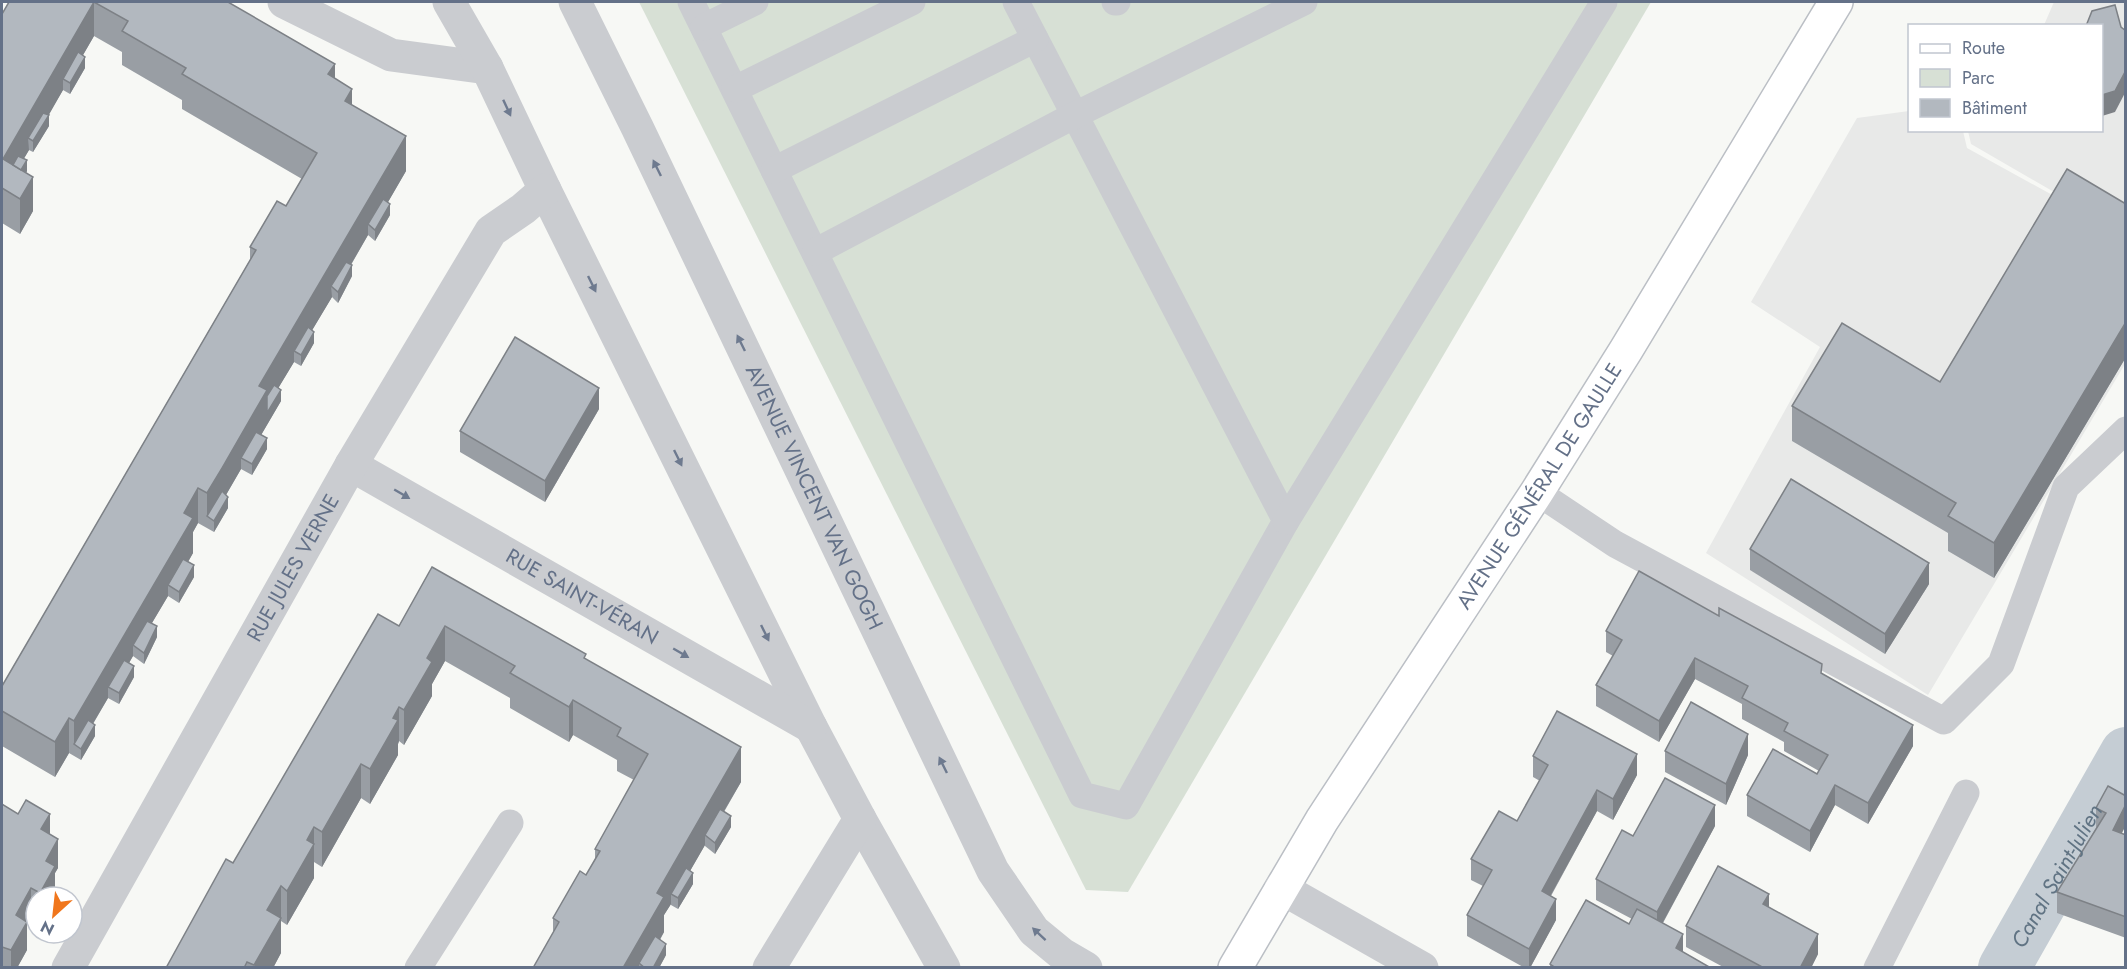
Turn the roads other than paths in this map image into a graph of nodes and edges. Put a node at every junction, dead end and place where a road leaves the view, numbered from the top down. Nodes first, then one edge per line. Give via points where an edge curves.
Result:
1 (284, 2) edge
2 (449, 2) edge
3 (574, 2) edge
4 (691, 2) edge
5 (755, 2) edge
6 (912, 2) edge
7 (1016, 2) edge
8 (1304, 2) edge
9 (1604, 2) edge
10 (1836, 2) edge
11 (704, 27) junction
12 (1035, 39) junction
13 (488, 68) junction
14 (735, 89) junction
15 (1074, 115) junction
16 (774, 170) junction
17 (545, 190) junction
18 (815, 252) junction
19 (2126, 430) edge
20 (351, 465) junction
21 (1537, 492) junction
22 (1286, 521) junction
23 (811, 727) junction
24 (1966, 793) dead end
25 (860, 819) junction
26 (510, 823) dead end
27 (1281, 888) junction
28 (1417, 966) edge
29 (68, 968) edge
30 (418, 968) edge
31 (769, 968) edge
32 (944, 968) edge
33 (1086, 968) edge
34 (1235, 968) edge
35 (1877, 968) edge

1 - 13 street via 391,55
2 - 13 street
33 -> 3 street, AVENUE VINCENT VAN GOGH via 1034,931 993,871
4 - 11 lane
5 - 11 lane
6 - 14 lane
7 - 12 lane
8 - 15 lane
9 - 22 lane
10 - 21 street, AVENUE GÉNÉRAL DE GAULLE
11 - 14 lane
12 - 15 lane
12 - 16 lane
13 -> 17 street
14 - 16 lane
15 - 18 lane
15 - 22 lane
16 - 18 lane
17 - 20 street, RUE JULES VERNE via 491,231
17 -> 23 street
18 - 22 lane via 1082,795 1126,806
19 - 21 lane via 2066,487 2001,664 1944,722 1615,544
20 -> 23 street, RUE SAINT-VÉRAN
20 - 29 street, RUE JULES VERNE
21 - 27 street, AVENUE GÉNÉRAL DE GAULLE
23 - 25 street
24 - 35 lane
25 - 31 street
25 - 32 street
26 - 30 lane
27 - 28 street
27 - 34 street, AVENUE GÉNÉRAL DE GAULLE

